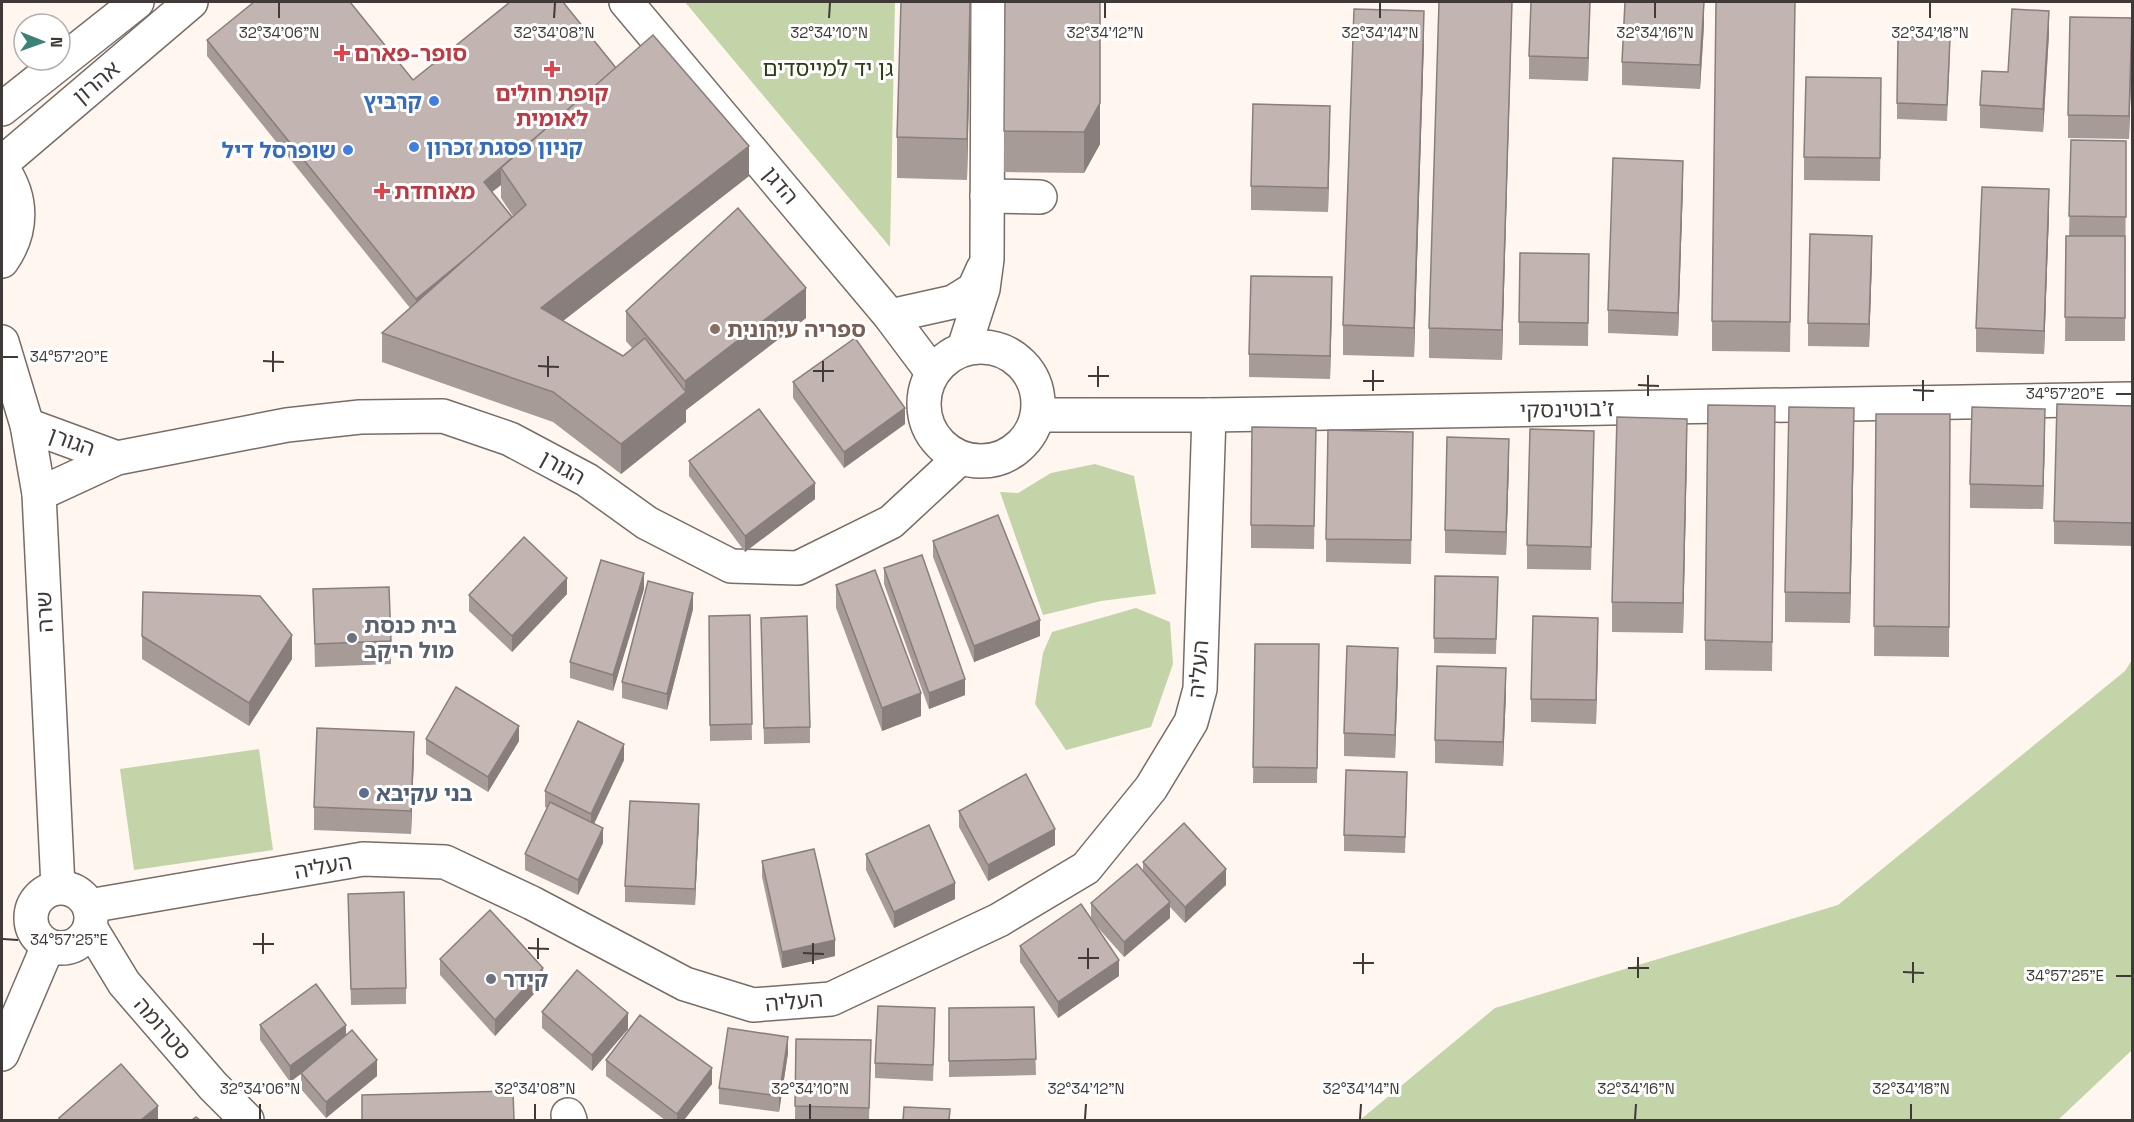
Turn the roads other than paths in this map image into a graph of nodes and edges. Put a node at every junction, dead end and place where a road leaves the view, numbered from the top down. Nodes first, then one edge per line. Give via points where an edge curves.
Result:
1 (136, 2) edge
2 (191, 2) edge
3 (626, 2) edge
4 (988, 2) edge
5 (2, 109) edge
6 (2, 163) edge
7 (2, 168) edge
8 (987, 196) junction
9 (1041, 197) dead end
10 (987, 259) junction
11 (2, 261) edge
12 (890, 316) junction
13 (2, 342) edge
14 (964, 348) junction
15 (932, 372) junction
16 (2133, 399) edge
17 (1038, 415) junction
18 (1209, 415) junction
19 (27, 425) junction
20 (117, 458) junction
21 (960, 458) junction
22 (39, 494) junction
23 (58, 887) junction
24 (90, 916) junction
25 (48, 946) junction
26 (2, 1054) edge
27 (247, 1120) edge

1 - 5 street, אהרון
2 - 6 street, אהרון
3 - 12 street, הדגן
4 - 8 street
7 - 11 street via 12,183 18,205 18,228
8 - 9 street
8 - 10 street
10 - 12 street via 974,289 952,302
10 - 14 street via 983,289
12 - 15 street, הדגן
13 - 19 street, שרה
14 - 15 street via 946,357
14 - 17 street via 997,348 1025,367 1034,381
15 - 21 street via 925,387 926,422 933,437
16 - 18 street, ז'בוטינסקי
17 - 18 street, ז'בוטינסקי
17 - 21 street via 1022,444 1009,454 976,462
18 - 24 street, העליה via 1200,689 1191,722 1152,788 1086,868 999,920 831,999 753,1005 685,984 445,862 363,859
19 - 20 street, הגורן
19 - 22 street, שרה
20 - 21 street, הגורן via 287,425 360,417 443,416 510,439 587,480 647,523 732,566 798,568 891,522
20 - 22 street, הגורן
22 - 23 street, שרה
23 - 24 street via 77,891
23 - 25 street via 40,895 31,913 34,933
24 - 25 street via 78,943
24 - 27 street, סטרומה via 124,983
25 - 26 street

